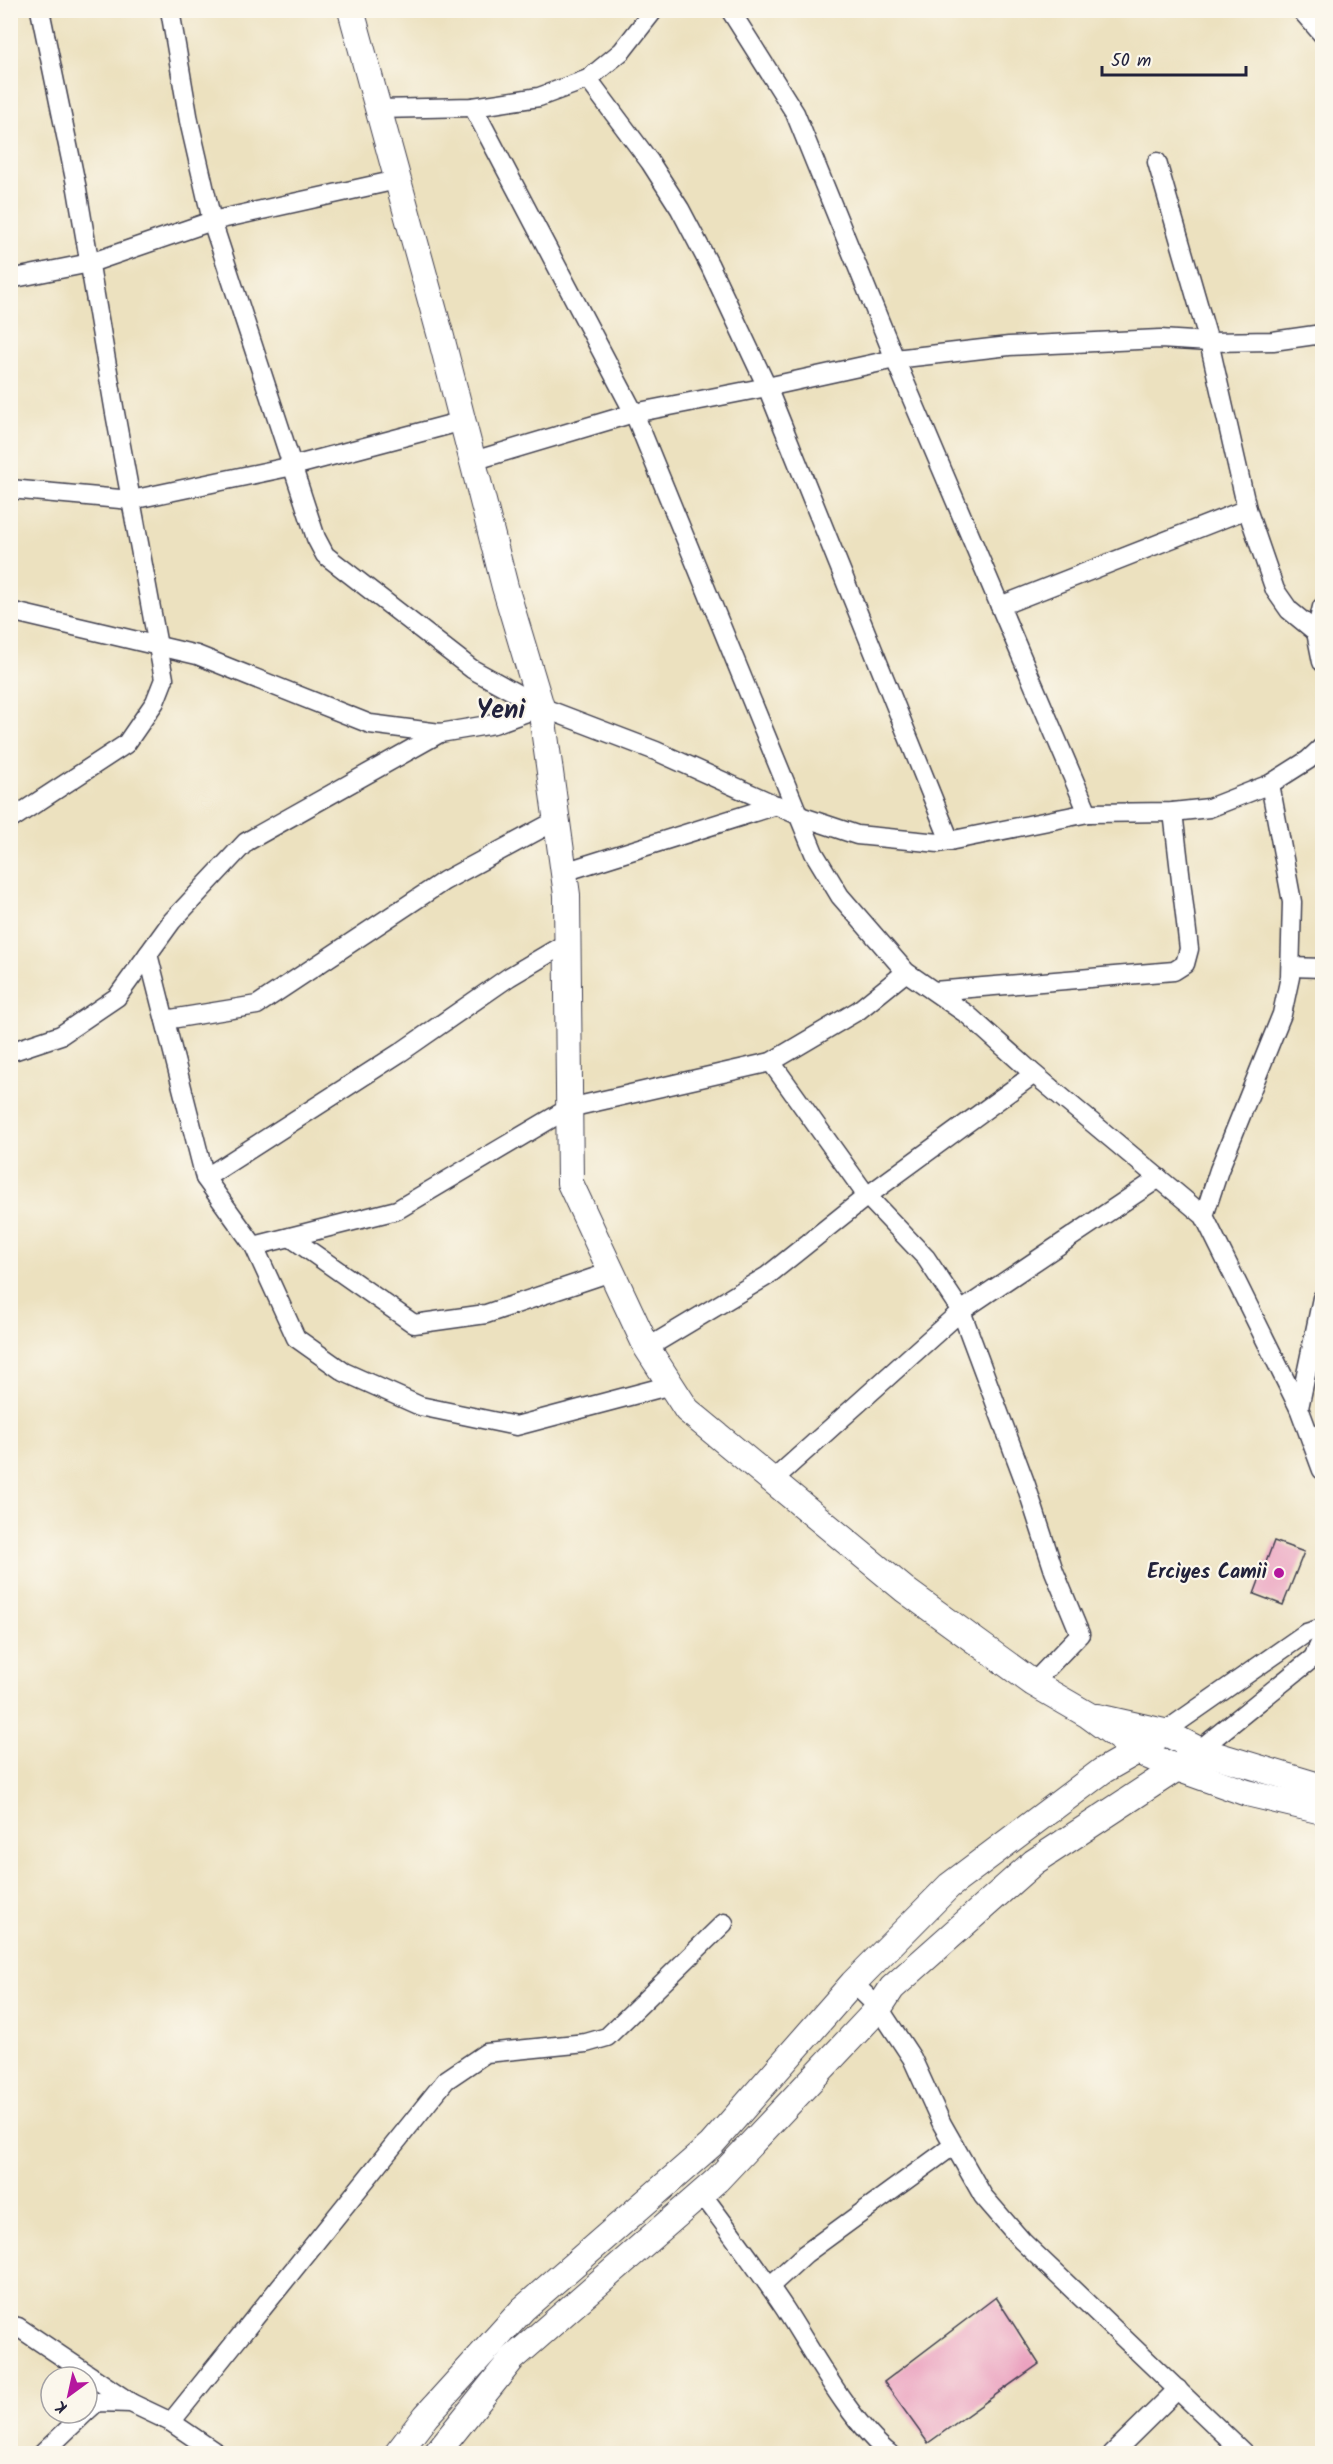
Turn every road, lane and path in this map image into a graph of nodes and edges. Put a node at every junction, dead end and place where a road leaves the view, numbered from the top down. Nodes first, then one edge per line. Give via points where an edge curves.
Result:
1 (40, 10) edge
2 (170, 10) edge
3 (351, 10) edge
4 (654, 10) edge
5 (730, 10) edge
6 (1301, 10) edge
7 (1323, 34) edge
8 (588, 79) junction
9 (473, 106) junction
10 (378, 109) junction
11 (1157, 162) dead end
12 (397, 180) junction
13 (212, 221) junction
14 (90, 263) junction
15 (10, 279) edge
16 (1323, 334) edge
17 (1209, 342) junction
18 (895, 359) junction
19 (767, 387) junction
20 (634, 412) junction
21 (463, 421) junction
22 (473, 461) junction
23 (293, 466) junction
24 (10, 489) edge
25 (131, 500) junction
26 (1247, 509) junction
27 (1000, 606) junction
28 (1323, 607) edge
29 (10, 611) edge
30 (1316, 632) junction
31 (159, 646) junction
32 (1323, 662) edge
33 (541, 707) junction
34 (440, 733) junction
35 (1323, 747) edge
36 (1269, 784) junction
37 (777, 805) junction
38 (1173, 812) junction
39 (1088, 813) junction
40 (800, 816) junction
41 (10, 820) edge
42 (557, 820) junction
43 (950, 841) junction
44 (564, 872) junction
45 (568, 942) junction
46 (148, 954) junction
47 (1291, 967) junction
48 (1323, 968) edge
49 (906, 972) junction
50 (934, 991) junction
51 (165, 1020) junction
52 (10, 1052) edge
53 (771, 1062) junction
54 (1034, 1074) junction
55 (569, 1108) junction
56 (205, 1178) junction
57 (1159, 1178) junction
58 (867, 1196) junction
59 (1204, 1216) junction
60 (290, 1237) junction
61 (254, 1246) junction
62 (611, 1272) junction
63 (1323, 1298) edge
64 (961, 1311) junction
65 (647, 1347) junction
66 (671, 1384) junction
67 (1299, 1408) junction
68 (1323, 1470) edge
69 (773, 1480) junction
70 (1323, 1628) edge
71 (1323, 1639) edge
72 (1033, 1683) junction
73 (1088, 1715) junction
74 (1164, 1732) junction
75 (1199, 1750) junction
76 (1137, 1751) junction
77 (1177, 1768) junction
78 (1323, 1787) edge
79 (1323, 1811) edge
80 (724, 1923) dead end
81 (853, 1983) junction
82 (879, 2008) junction
83 (954, 2145) junction
84 (702, 2194) junction
85 (770, 2286) junction
86 (10, 2325) edge
87 (1178, 2389) junction
88 (99, 2402) edge
89 (130, 2403) junction
90 (171, 2422) junction
91 (72, 2425) edge
92 (443, 2451) edge
93 (42, 2454) edge
94 (218, 2454) edge
95 (397, 2454) edge
96 (890, 2454) edge
97 (1112, 2454) edge
98 (1245, 2454) edge

1 - 14 street
2 - 13 street via 189,121
3 - 10 street
4 - 8 street via 622,51
5 - 18 street via 795,113
6 - 7 street
8 - 9 street via 539,97
8 - 19 street via 680,209
9 - 10 street
9 - 20 street
10 - 12 street
11 - 17 street
12 - 13 street
12 - 21 street
13 - 14 street
13 - 23 street
14 - 15 street
14 - 25 street
16 - 17 street via 1273,341
17 - 18 street via 1160,339 1009,346
17 - 26 street
18 - 19 street
18 - 27 street
19 - 20 street
19 - 43 street
20 - 22 street
20 - 40 street
21 - 22 street
21 - 23 street
22 - 33 street
23 - 25 street
23 - 33 street via 325,555 472,669
24 - 25 street
25 - 31 street
26 - 27 street
26 - 30 street via 1275,590 1288,610
27 - 39 street
28 - 30 street
29 - 31 street
30 - 32 street
31 - 34 street via 196,655 370,724
31 - 41 street via 164,679 155,702 126,744
33 - 34 street via 494,724
33 - 37 street via 656,751
33 - 42 street
34 - 46 street via 246,842 172,921
35 - 36 street
36 - 38 street via 1209,808
36 - 47 street via 1292,902
37 - 40 street
37 - 44 street
38 - 39 street
38 - 50 street via 1189,949 1185,964 1174,971
39 - 43 street
40 - 43 street via 857,835
40 - 49 street via 814,853 840,896
42 - 44 street
42 - 51 street via 444,881 257,1005
44 - 45 street
45 - 55 street
45 - 56 street
46 - 51 street
46 - 52 street via 117,997 61,1035
47 - 48 street
47 - 59 street via 1282,1014
49 - 50 street
49 - 53 street via 859,1010
50 - 54 street via 968,1015
51 - 56 street
53 - 55 street
53 - 58 street
54 - 57 street
54 - 58 street
55 - 60 street via 397,1210
55 - 62 street via 570,1183
56 - 61 street
57 - 59 street
57 - 64 street
58 - 64 street via 926,1258
58 - 65 street via 767,1276
59 - 67 street
60 - 61 street
60 - 62 street via 414,1324 486,1314
61 - 66 street via 296,1338 344,1372 420,1406 516,1426
62 - 65 street
63 - 67 street
64 - 69 street
64 - 72 street via 1080,1634
65 - 66 street
66 - 69 street via 687,1410
67 - 68 street
69 - 72 street via 905,1590
70 - 74 street via 1306,1633
71 - 75 street via 1313,1658
72 - 73 street
73 - 74 street
73 - 76 street
74 - 75 street
74 - 76 street
75 - 77 street
75 - 78 street
76 - 77 street
76 - 81 street via 1102,1771 949,1886
77 - 79 street via 1247,1793
77 - 82 street via 1034,1862 892,1988
80 - 90 street via 607,2037 586,2043 486,2053 446,2080
81 - 82 street
81 - 95 street via 711,2145 523,2309 426,2416
82 - 83 street via 912,2058
82 - 84 street
83 - 85 street via 805,2254
83 - 87 street via 983,2196 1022,2241
84 - 85 street
84 - 92 street via 512,2359
85 - 96 street via 850,2409
86 - 89 street
87 - 97 street
87 - 98 street
88 - 89 street
89 - 90 street
90 - 94 street
91 - 93 street

